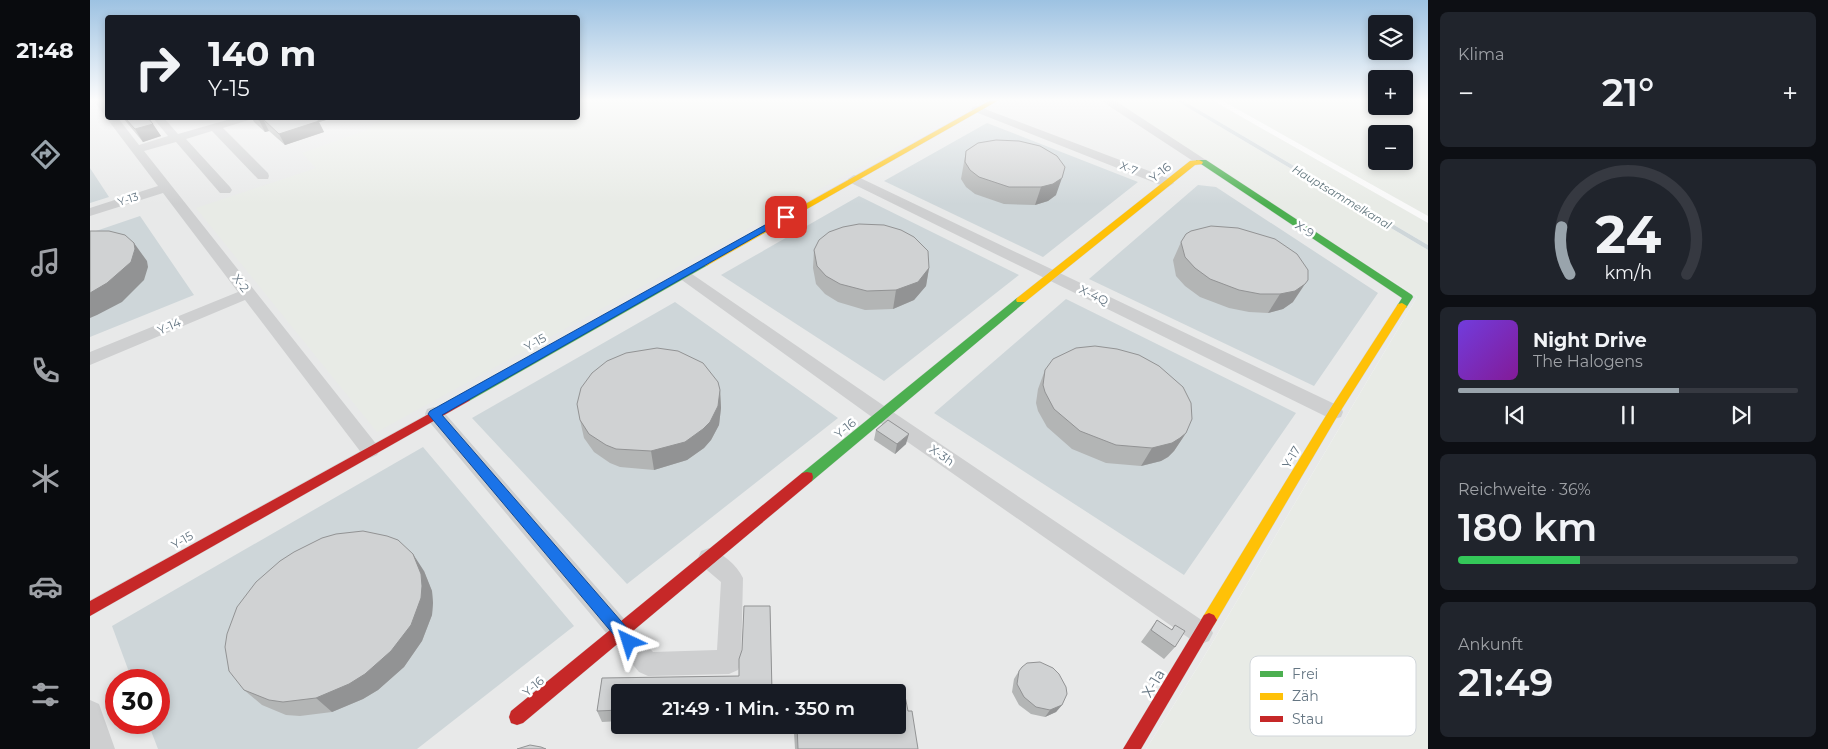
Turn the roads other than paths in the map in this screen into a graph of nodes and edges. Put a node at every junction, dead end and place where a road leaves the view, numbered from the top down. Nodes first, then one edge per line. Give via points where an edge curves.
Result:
1 (126, 135) edge
2 (174, 135) edge
3 (188, 135) edge
4 (223, 135) edge
5 (931, 135) edge
6 (1044, 135) edge
7 (1157, 135) edge
8 (177, 138) junction
9 (138, 150) junction
10 (1198, 163) junction
11 (263, 176) dead end
12 (854, 179) junction
13 (1168, 183) junction
14 (167, 187) junction
15 (225, 190) dead end
16 (90, 212) edge
17 (684, 275) junction
18 (1052, 275) junction
19 (249, 293) junction
20 (1408, 297) joint
21 (90, 359) edge
22 (1334, 412) junction
23 (434, 414) junction
24 (883, 415) junction
25 (370, 450) junction
26 (709, 558) junction
27 (90, 609) edge
28 (620, 630) junction
29 (1200, 633) junction
30 (90, 713) edge
31 (517, 717) dead end
32 (102, 749) edge
33 (1131, 749) edge

1 - 9 street, X-2
2 - 8 street
3 - 8 street
4 - 11 street
5 - 12 street, Y-15
6 - 13 street, X-7
7 - 10 street, X-9
8 - 9 street
8 - 15 street
9 - 14 street, X-2
10 - 13 street, Y-16
10 - 20 street, X-9
12 - 17 street, Y-15
12 - 18 street, X-4Q
13 - 18 street, Y-16
14 - 16 street, Y-13
14 - 19 street, X-2
17 - 23 street, Y-15
17 - 24 street, X-3h
18 - 22 street, X-4Q
18 - 24 street, Y-16
19 - 21 street, Y-14
19 - 25 street, X-2
20 - 22 street, Y-17
22 - 29 street, Y-17
23 - 25 street, Y-15
23 - 28 street
24 - 26 street, Y-16
24 - 29 street, X-3h
25 - 27 street, Y-15
26 - 28 street, Y-16
26 - 28 street via 732,578 729,662 648,664
28 - 31 street, Y-16
29 - 33 street, X-1a
30 - 32 street

